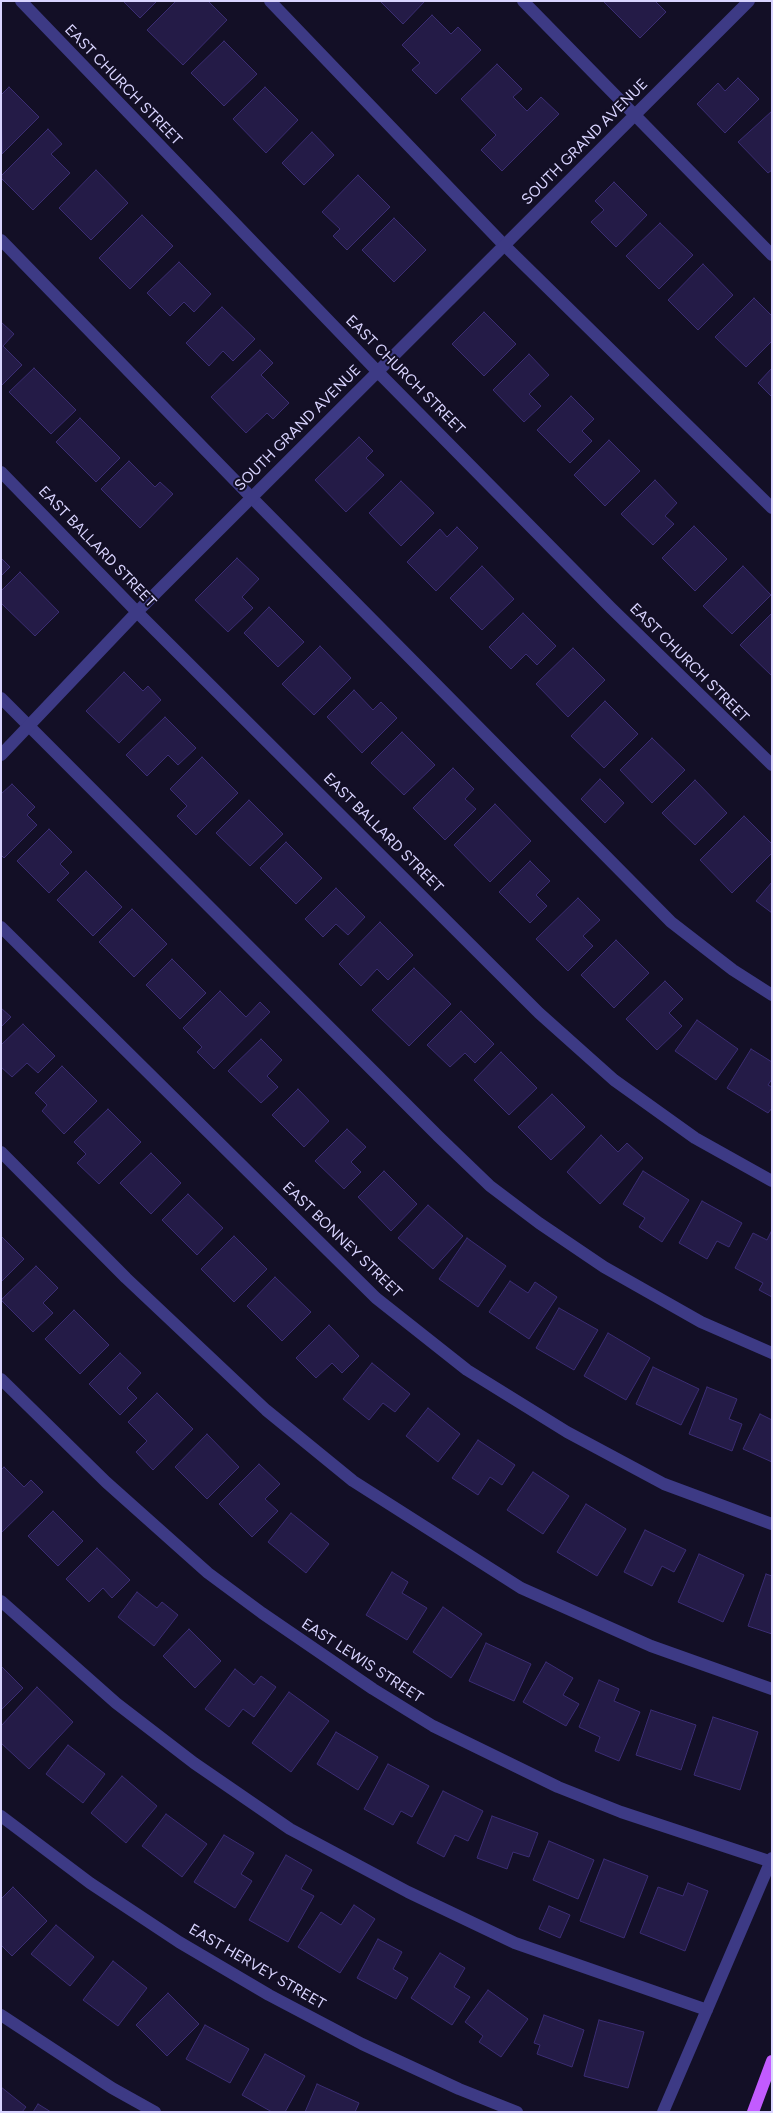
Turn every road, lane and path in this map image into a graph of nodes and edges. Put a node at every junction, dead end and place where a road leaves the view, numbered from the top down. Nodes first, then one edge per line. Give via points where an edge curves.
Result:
1 (21, 1) edge
2 (270, 1) edge
3 (523, 1) edge
4 (749, 1) edge
5 (634, 116) junction
6 (1, 240) edge
7 (504, 245) junction
8 (772, 255) edge
9 (378, 372) junction
10 (1, 472) edge
11 (252, 498) junction
12 (772, 508) edge
13 (137, 612) junction
14 (1, 698) edge
15 (28, 726) junction
16 (1, 755) edge
17 (772, 765) edge
18 (1, 927) edge
19 (772, 995) edge
20 (1, 1152) edge
21 (772, 1181) edge
22 (772, 1353) edge
23 (1, 1379) edge
24 (772, 1524) edge
25 (1, 1602) edge
26 (772, 1689) edge
27 (1, 1816) edge
28 (771, 1861) edge
29 (707, 2010) junction
30 (1, 2015) edge
31 (772, 2062) edge
32 (155, 2112) edge
33 (517, 2112) edge
34 (663, 2112) edge
35 (753, 2112) edge

1 - 9 street, EAST CHURCH STREET
2 - 7 street
3 - 5 street
4 - 5 street, SOUTH GRAND AVENUE
5 - 7 street, SOUTH GRAND AVENUE
5 - 8 street
6 - 11 street
7 - 9 street, SOUTH GRAND AVENUE
7 - 12 street
9 - 11 street, SOUTH GRAND AVENUE
9 - 17 street, EAST CHURCH STREET via 611,608
10 - 13 street, EAST BALLARD STREET
11 - 13 street, SOUTH GRAND AVENUE
11 - 19 street via 671,922 733,970
13 - 15 street, SOUTH GRAND AVENUE
13 - 21 street, EAST BALLARD STREET via 546,1019 614,1080 695,1138
14 - 15 street
15 - 16 street, SOUTH GRAND AVENUE
15 - 22 street via 490,1186 538,1224 604,1267 701,1322
18 - 24 street, EAST BONNEY STREET via 376,1298 467,1370 567,1432 664,1484
20 - 26 street via 126,1278 266,1410 353,1481 521,1588 651,1646
23 - 28 street, EAST LEWIS STREET via 106,1482 208,1573 373,1690 433,1726 558,1787 621,1812
25 - 29 street via 124,1709 194,1764 290,1829 408,1892 515,1943
27 - 33 street, EAST HERVEY STREET via 98,1888 179,1942 269,1995 362,2044
28 - 29 street
29 - 34 street
30 - 32 street via 112,2088
31 - 35 main road

